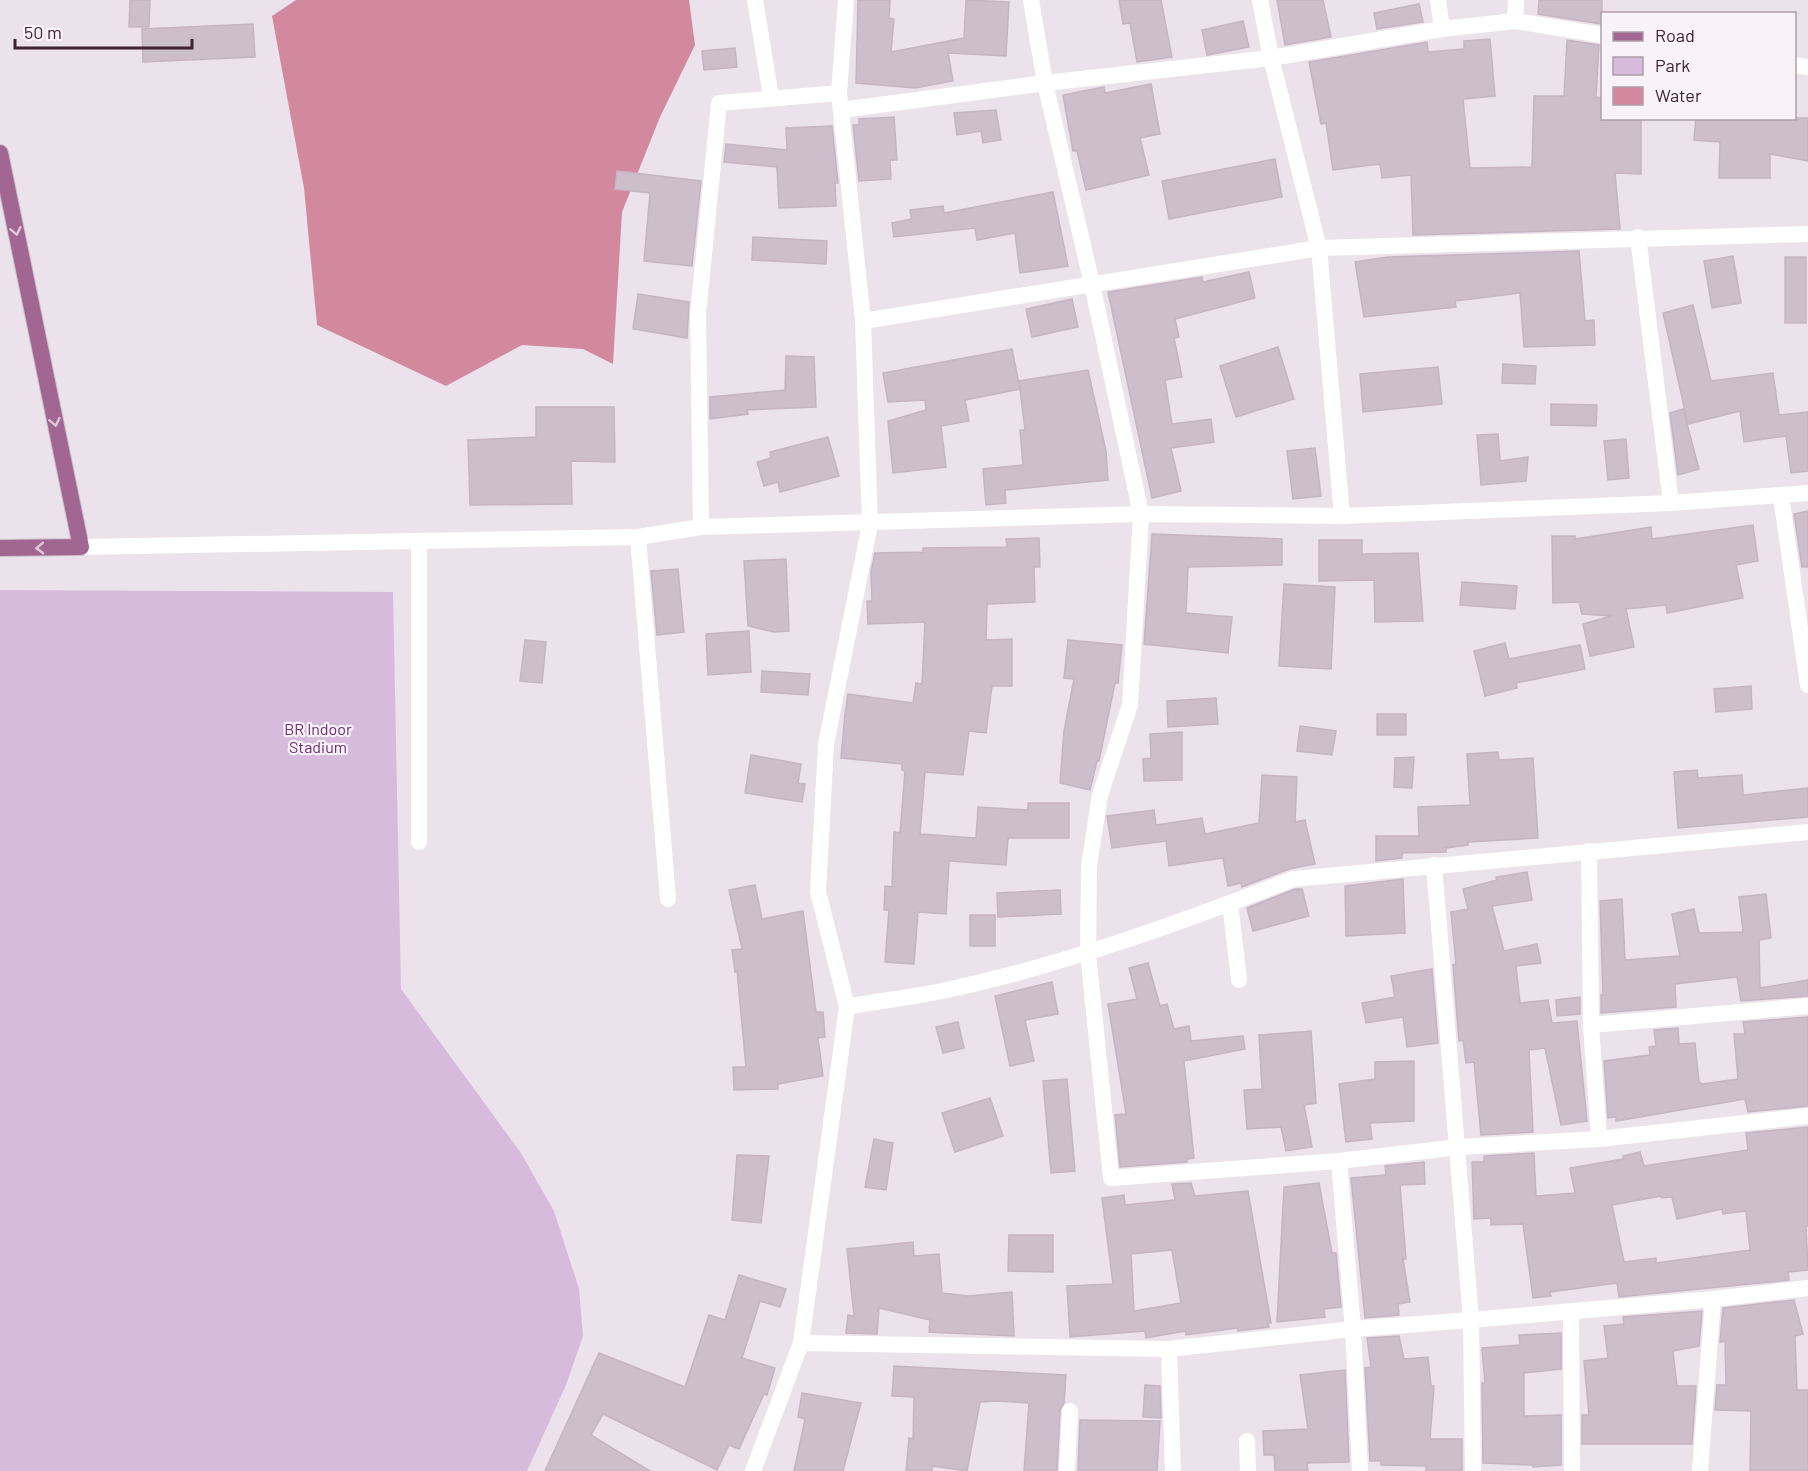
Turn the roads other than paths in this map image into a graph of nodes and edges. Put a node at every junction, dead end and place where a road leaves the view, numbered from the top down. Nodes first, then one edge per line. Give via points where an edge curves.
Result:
1 (755, 0) edge
2 (846, 0) edge
3 (1031, 0) edge
4 (1260, 0) edge
5 (1438, 0) edge
6 (1516, 0) edge
7 (1515, 21) junction
8 (1442, 29) junction
9 (1601, 35) edge
10 (1271, 58) junction
11 (1045, 82) junction
12 (840, 93) junction
13 (771, 97) junction
14 (841, 110) junction
15 (0, 153) edge
16 (1808, 234) edge
17 (1638, 237) junction
18 (1319, 248) junction
19 (1092, 284) junction
20 (863, 321) junction
21 (1808, 494) edge
22 (1781, 496) junction
23 (1671, 503) junction
24 (1140, 514) junction
25 (1342, 516) junction
26 (870, 524) junction
27 (701, 527) junction
28 (638, 537) junction
29 (419, 541) junction
30 (81, 547) junction
31 (0, 548) edge
32 (1808, 685) edge
33 (1808, 832) edge
34 (419, 842) dead end
35 (1588, 851) junction
36 (1434, 865) junction
37 (668, 898) dead end
38 (1230, 903) junction
39 (1088, 953) junction
40 (1239, 980) dead end
41 (1808, 1006) edge
42 (847, 1007) junction
43 (1591, 1025) junction
44 (1808, 1116) edge
45 (1599, 1139) junction
46 (1459, 1147) junction
47 (1339, 1161) junction
48 (1808, 1288) edge
49 (1713, 1299) junction
50 (1571, 1312) junction
51 (1471, 1320) junction
52 (1353, 1329) junction
53 (801, 1343) junction
54 (1169, 1349) junction
55 (1070, 1411) dead end
56 (1247, 1441) dead end
57 (753, 1471) edge
58 (1067, 1471) edge
59 (1173, 1471) edge
60 (1248, 1471) edge
61 (1360, 1471) edge
62 (1473, 1471) edge
63 (1572, 1471) edge
64 (1700, 1471) edge

1 - 13 street
2 - 12 street
3 - 11 street
4 - 10 street
5 - 8 street
6 - 7 street
7 - 8 street
7 - 9 street
8 - 10 street
10 - 11 street
10 - 18 street
11 - 14 street
11 - 19 street
12 - 13 street
12 - 14 street
13 - 27 street via 719,103 698,314
14 - 20 street
15 -> 30 main road
16 - 17 street
17 - 18 street
17 - 23 street
18 - 19 street
18 - 25 street
19 - 20 street
19 - 24 street
20 - 26 street
21 - 22 street
22 - 23 street
22 - 32 street
23 - 25 street
24 - 25 street
24 - 26 street
24 - 39 street via 1130,705 1100,795 1089,866
26 - 27 street
26 - 42 street via 826,744 818,892
27 - 28 street
28 - 29 street
28 - 37 street
29 - 30 street
29 - 34 street
30 -> 31 main road
33 - 35 street
35 - 36 street
35 - 43 street
36 - 38 street via 1293,879
36 - 46 street
38 - 39 street
38 - 40 street
39 - 42 street via 936,992
39 - 47 street via 1111,1178
41 - 43 street
42 - 53 street
43 - 45 street
44 - 45 street
45 - 46 street
46 - 47 street
46 - 51 street
47 - 52 street
48 - 49 street
49 - 50 street
49 - 64 street
50 - 51 street
50 - 63 street
51 - 52 street
51 - 62 street
52 - 54 street
52 - 61 street
53 - 54 street
53 - 57 street
54 - 59 street
55 - 58 street
56 - 60 street

